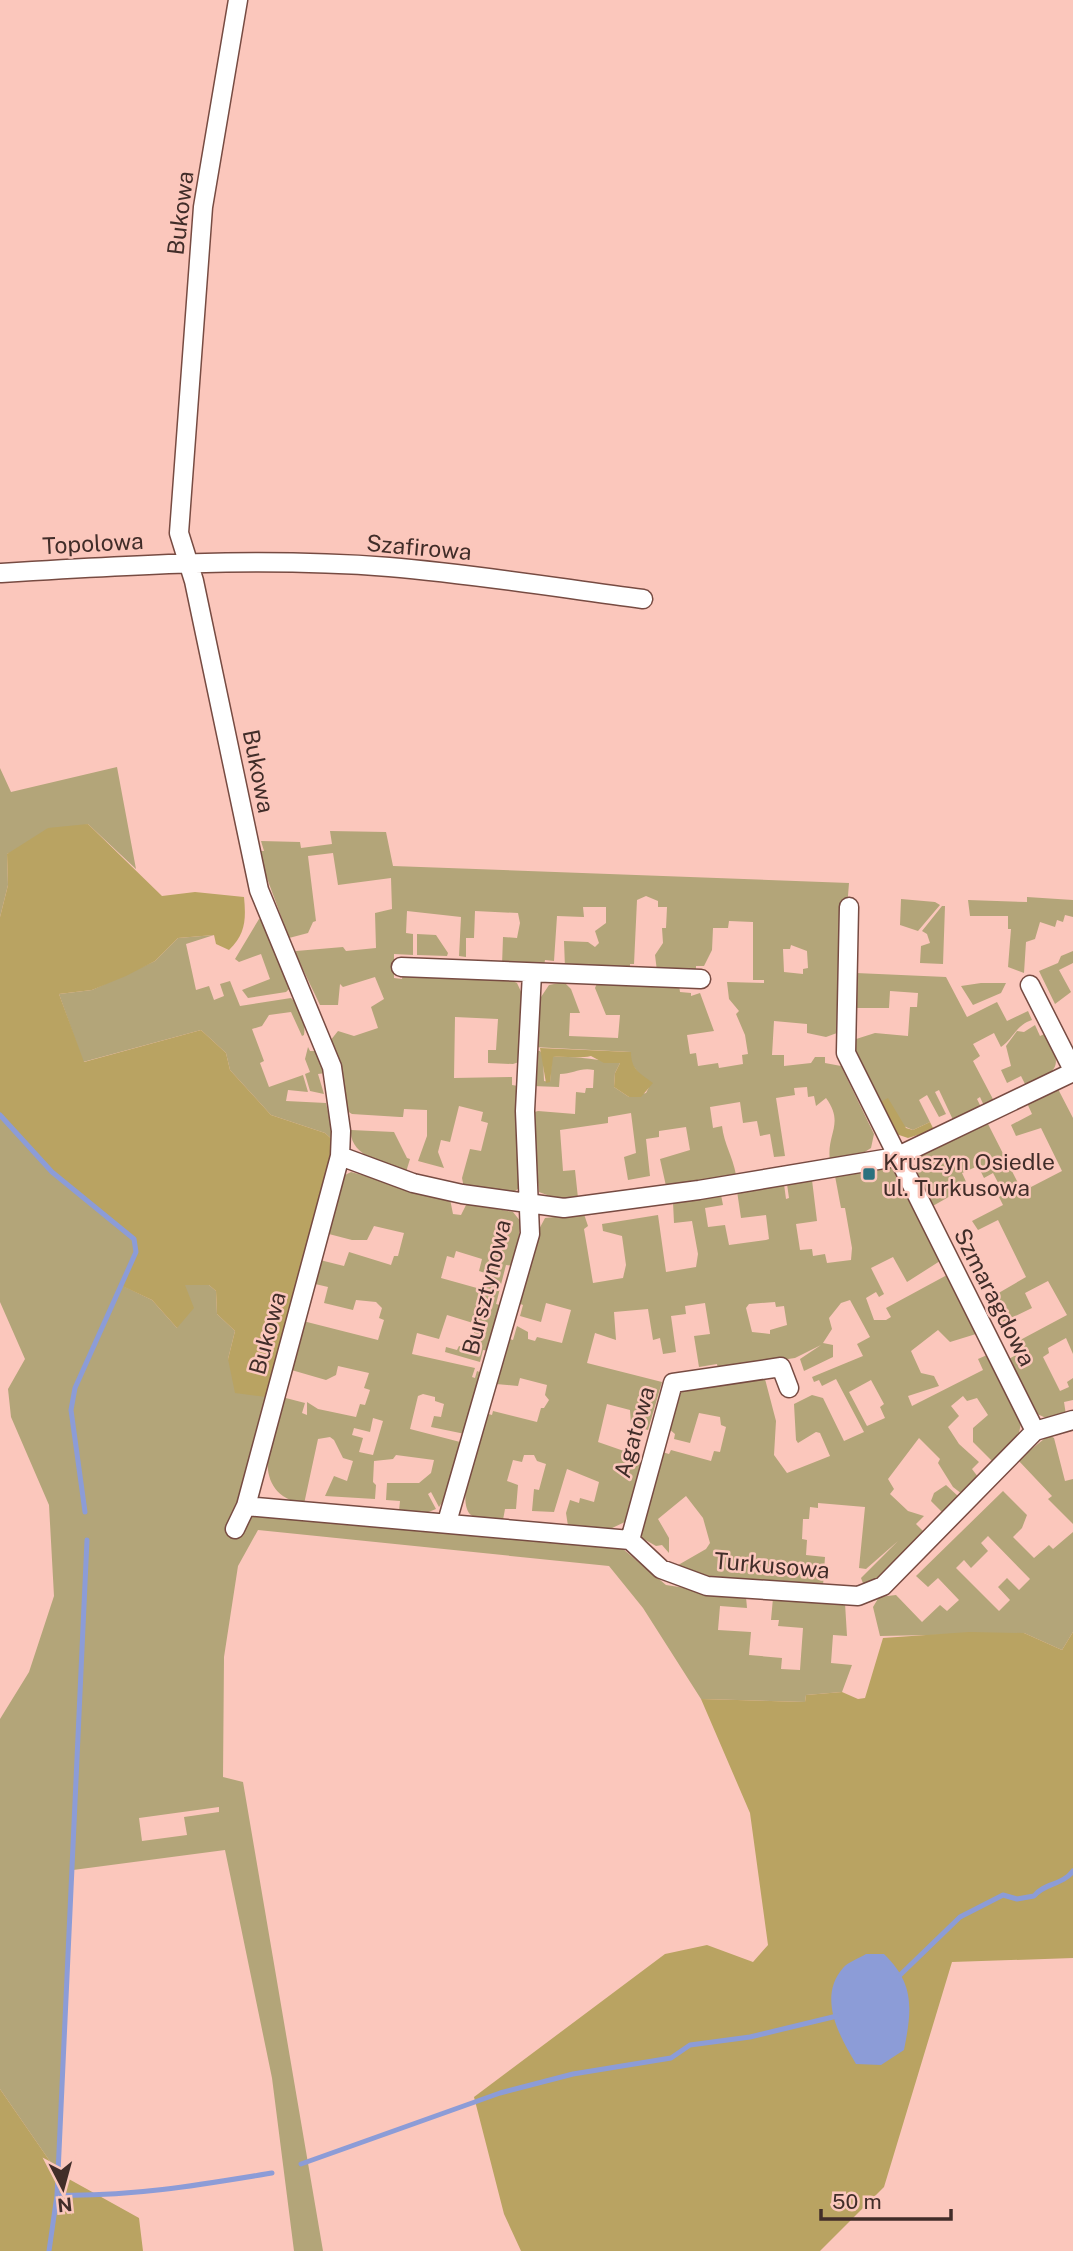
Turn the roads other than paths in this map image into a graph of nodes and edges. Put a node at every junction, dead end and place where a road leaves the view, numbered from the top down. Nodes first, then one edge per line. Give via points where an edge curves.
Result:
1 (238, 0) edge
2 (179, 533) junction
3 (188, 563) junction
4 (125, 565) junction
5 (0, 573) edge
6 (643, 599) dead end
7 (849, 907) dead end
8 (401, 967) dead end
9 (532, 973) junction
10 (701, 979) dead end
11 (1030, 985) dead end
12 (1073, 1071) edge
13 (340, 1156) junction
14 (897, 1157) junction
15 (530, 1206) junction
16 (789, 1388) dead end
17 (1073, 1420) edge
18 (1035, 1431) junction
19 (246, 1506) junction
20 (447, 1522) junction
21 (236, 1529) dead end
22 (630, 1541) junction

1 - 2 street, Bukowa via 203,207
2 - 3 street, Bukowa
2 - 4 street via 158,556
3 - 4 street, Topolowa
3 - 6 street, Szafirowa via 390,567
3 - 13 street, Bukowa via 259,890 332,1067
4 - 5 street, Topolowa
7 - 14 street, Szmaragdowa via 846,1053
8 - 9 street
9 - 10 street
9 - 15 street, Bursztynowa via 525,1111
11 - 12 street
12 - 14 street
13 - 15 street via 413,1183
13 - 19 street, Bukowa
14 - 15 street via 699,1190 564,1208
14 - 18 street, Szmaragdowa
15 - 20 street, Bursztynowa via 530,1234
16 - 22 street, Agatowa via 781,1367 673,1383
17 - 18 street, Turkusowa
18 - 22 street, Turkusowa via 883,1586 858,1596 707,1586 661,1569
19 - 20 street
19 - 21 street, Bukowa
20 - 22 street

